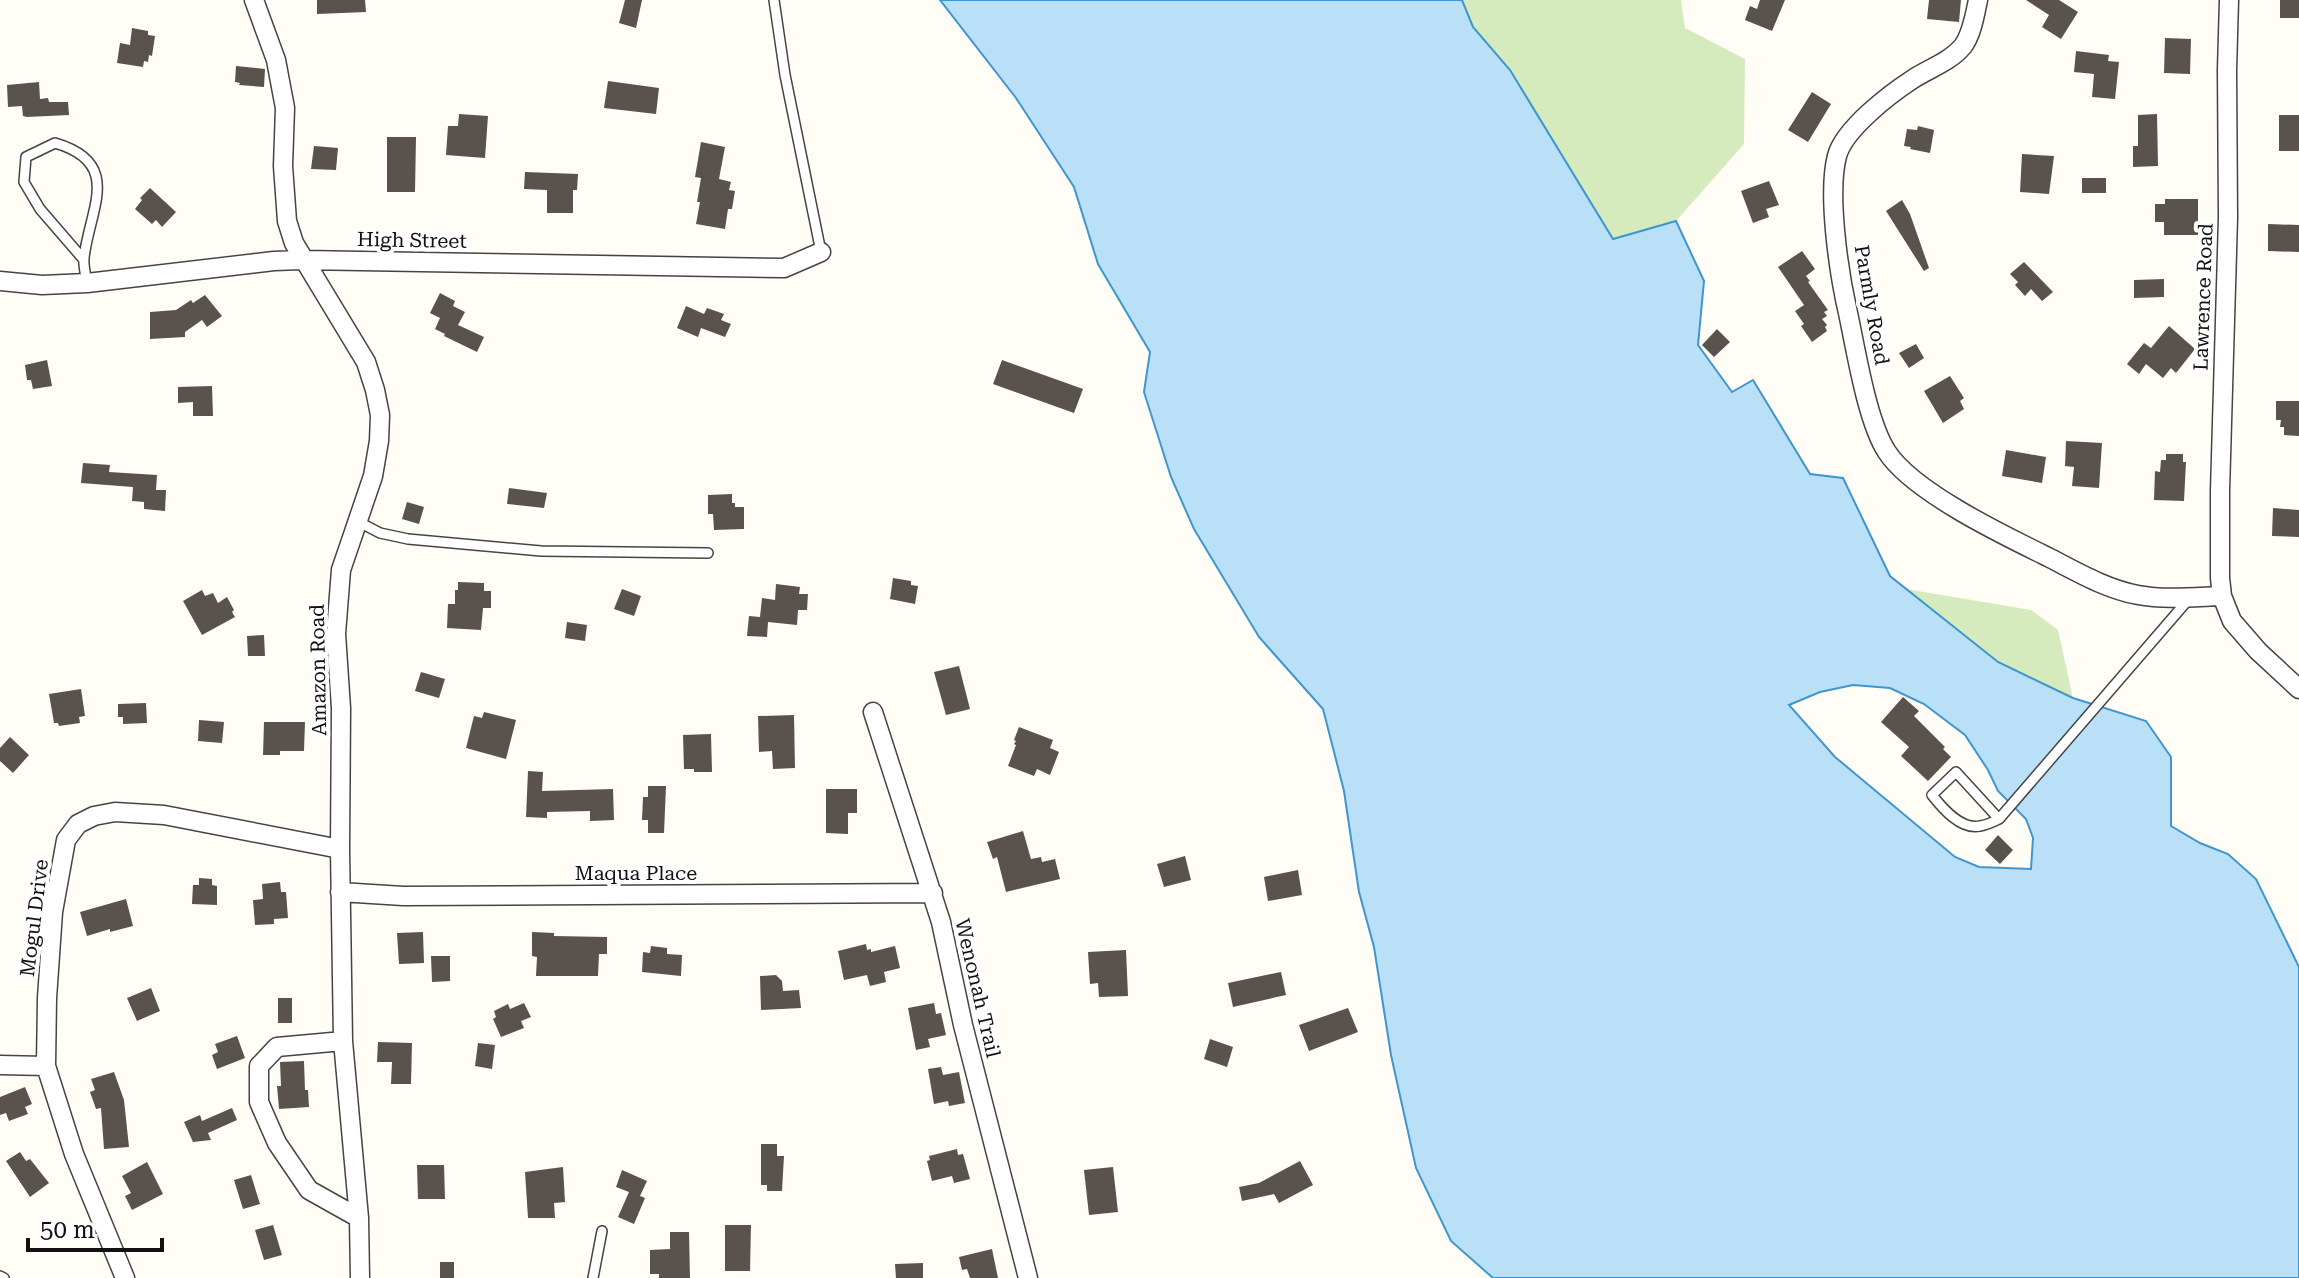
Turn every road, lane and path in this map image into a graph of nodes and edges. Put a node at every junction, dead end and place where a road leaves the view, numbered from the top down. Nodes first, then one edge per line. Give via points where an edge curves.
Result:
1 (254, 0) edge
2 (774, 0) edge
3 (1978, 0) edge
4 (2229, 0) edge
5 (821, 252) joint
6 (84, 260) junction
7 (302, 260) junction
8 (0, 281) edge
9 (87, 283) junction
10 (357, 521) junction
11 (708, 553) dead end
12 (2222, 596) junction
13 (2190, 597) junction
14 (2299, 689) edge
15 (873, 712) dead end
16 (1999, 819) junction
17 (340, 849) junction
18 (340, 892) junction
19 (933, 893) junction
20 (343, 1041) junction
21 (0, 1065) edge
22 (46, 1066) junction
23 (359, 1218) junction
24 (602, 1231) dead end
25 (124, 1276) edge
26 (360, 1278) edge
27 (593, 1278) edge
28 (1028, 1278) edge

1 - 7 street, Amazon Road via 276,60 285,108 287,221
2 - 5 lane
3 - 13 street, Parmly Road via 1966,42 1868,115 1837,155 1840,279 1879,437 1901,470 2002,534 2107,586 2136,595
4 - 12 street, Lawrence Road
5 - 7 street, High Street via 784,268
6 - 6 lane via 98,194 93,167 74,148 55,143 26,157 24,182
6 - 9 lane
7 - 9 street, High Street
7 - 10 street, Amazon Road via 366,362 375,390 379,441
8 - 9 street, High Street
10 - 11 lane via 380,533 422,541 541,551
10 - 17 street, Amazon Road via 341,570 336,634
12 - 13 street, Parmly Road
12 - 14 street via 2232,621
13 - 16 lane
15 - 19 street, Wenonah Trail
16 - 16 lane via 1956,772 1932,795 1968,827
17 - 18 street, Amazon Road
17 - 22 street, Mogul Drive via 164,815 115,812 78,824 66,840 53,912
18 - 19 street, Maqua Place
18 - 20 street, Amazon Road
19 - 28 street, Wenonah Trail
20 - 23 street, Amazon Road
20 - 23 street via 277,1047 259,1066 259,1102 277,1143 309,1190
21 - 22 street
22 - 25 street, Mogul Drive via 74,1154
23 - 26 street, Amazon Road
24 - 27 lane

